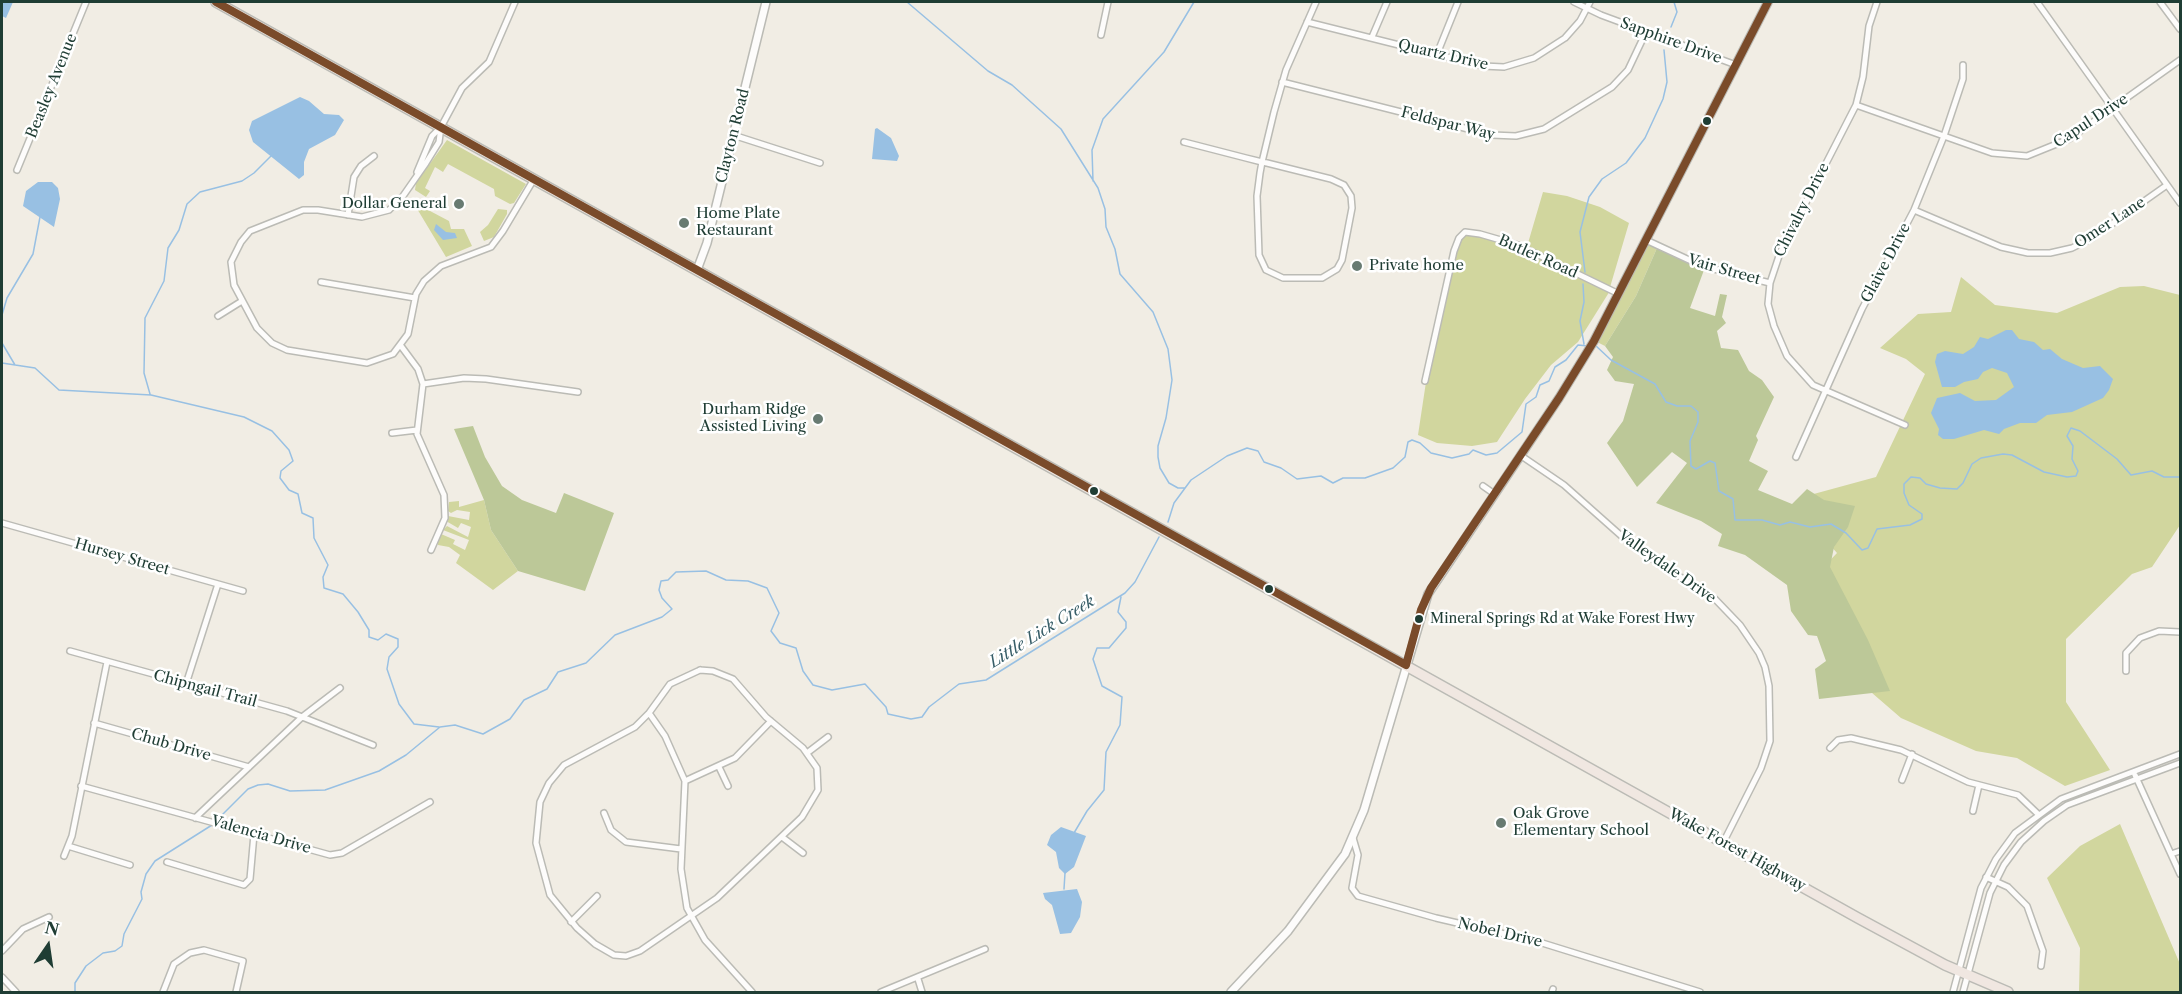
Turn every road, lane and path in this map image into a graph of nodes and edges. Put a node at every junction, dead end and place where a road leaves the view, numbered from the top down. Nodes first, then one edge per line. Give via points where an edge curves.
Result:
1 (86, 2) edge
2 (216, 2) edge
3 (515, 2) edge
4 (766, 2) edge
5 (1108, 2) edge
6 (1316, 2) edge
7 (1387, 2) edge
8 (1458, 2) edge
9 (1574, 2) edge
10 (1590, 2) edge
11 (1768, 2) edge
12 (1877, 2) edge
13 (2037, 2) edge
14 (2160, 2) edge
15 (1587, 9) junction
16 (1307, 22) junction
17 (2181, 29) edge
18 (1646, 33) junction
19 (1101, 35) dead end
20 (1372, 37) junction
21 (1437, 54) junction
22 (2181, 60) edge
23 (1736, 65) junction
24 (1963, 65) dead end
25 (1281, 82) junction
26 (1856, 105) junction
27 (2113, 108) junction
28 (441, 127) junction
29 (734, 135) junction
30 (1944, 136) junction
31 (1185, 142) dead end
32 (374, 156) dead end
33 (1262, 162) junction
34 (820, 163) dead end
35 (17, 170) dead end
36 (534, 179) junction
37 (2167, 185) junction
38 (2181, 203) edge
39 (1914, 210) junction
40 (348, 215) junction
41 (1646, 240) junction
42 (697, 270) junction
43 (321, 282) dead end
44 (1770, 284) junction
45 (1618, 294) junction
46 (415, 298) junction
47 (242, 302) junction
48 (218, 316) dead end
49 (401, 346) junction
50 (1425, 381) dead end
51 (423, 384) junction
52 (1826, 391) junction
53 (578, 392) dead end
54 (1905, 425) dead end
55 (417, 430) junction
56 (392, 433) dead end
57 (1520, 454) junction
58 (1796, 457) dead end
59 (1483, 486) dead end
60 (1493, 493) junction
61 (2, 523) edge
62 (431, 550) dead end
63 (218, 584) junction
64 (243, 591) dead end
65 (2181, 632) edge
66 (70, 651) dead end
67 (107, 662) junction
68 (1406, 665) junction
69 (2126, 671) dead end
70 (186, 684) junction
71 (340, 688) dead end
72 (649, 713) junction
73 (302, 717) junction
74 (771, 721) junction
75 (94, 723) junction
76 (828, 737) dead end
77 (373, 745) dead end
78 (1830, 748) dead end
79 (807, 753) junction
80 (1912, 754) junction
81 (2181, 754) edge
82 (2181, 763) edge
83 (249, 767) junction
84 (719, 767) junction
85 (2133, 771) junction
86 (2136, 778) junction
87 (1902, 780) dead end
88 (685, 781) junction
89 (1979, 785) junction
90 (81, 786) junction
91 (728, 786) dead end
92 (430, 802) dead end
93 (1973, 811) dead end
94 (604, 813) dead end
95 (2038, 813) junction
96 (195, 818) junction
97 (2044, 821) junction
98 (254, 834) junction
99 (782, 837) junction
100 (1353, 838) junction
101 (1723, 843) junction
102 (68, 846) junction
103 (681, 849) junction
104 (2181, 851) edge
105 (803, 853) dead end
106 (2171, 854) junction
107 (64, 856) dead end
108 (167, 862) dead end
109 (130, 865) dead end
110 (2181, 874) edge
111 (1986, 876) junction
112 (1996, 881) junction
113 (597, 896) dead end
114 (691, 916) junction
115 (49, 917) dead end
116 (571, 922) junction
117 (985, 949) dead end
118 (2, 951) edge
119 (2041, 966) dead end
120 (1964, 974) junction
121 (2, 977) edge
122 (918, 979) junction
123 (16, 993) edge
124 (163, 993) edge
125 (236, 993) edge
126 (752, 993) edge
127 (881, 993) edge
128 (922, 993) edge
129 (1231, 993) edge
130 (1700, 993) edge
131 (1953, 993) edge
132 (1963, 993) edge
133 (2008, 993) edge

1 - 35 street, Beasley Avenue
2 - 28 highway, Wake Forest Highway
3 - 28 street via 489,62 462,87
4 - 29 street, Clayton Road
5 - 19 street
6 - 16 street
7 - 20 street
8 - 21 street
9 - 15 street, Sapphire Drive
10 - 15 street, Quartz Drive
11 - 23 street
12 - 26 street, Chivalry Drive via 1869,26
13 - 27 street
14 - 17 street
15 - 18 street, Sapphire Drive
15 - 21 street, Quartz Drive via 1565,38 1514,66 1483,66
16 - 20 street, Quartz Drive
16 - 25 street
18 - 23 street, Sapphire Drive
18 - 25 street, Feldspar Way via 1628,70 1612,87 1544,129 1516,136 1492,135
20 - 21 street, Quartz Drive
22 - 27 street, Capul Drive
23 - 41 street
24 - 30 street, Glaive Drive via 1963,79
25 - 33 street
26 - 30 street, Capul Drive
26 - 44 street, Chivalry Drive via 1780,253
27 - 30 street, Capul Drive via 2061,143 2027,156 1992,153
27 - 37 street
28 - 36 highway, Wake Forest Highway
28 - 40 street via 439,142 389,210 378,215
29 - 34 street
29 - 42 street, Clayton Road
30 - 39 street, Glaive Drive
31 - 33 street
32 - 40 street via 354,177
33 - 33 street via 1256,226 1262,266 1283,279 1328,276 1340,266 1344,253 1353,208 1348,190 1331,179
36 - 42 highway, Wake Forest Highway
36 - 46 street via 496,241 481,252 435,270 424,280
37 - 38 street
37 - 39 street, Omer Lane via 2092,238 2050,253 2001,247
39 - 52 street, Glaive Drive
40 - 47 street via 303,210 250,231 231,262 234,285
41 - 44 street, Vair Street via 1709,269
41 - 45 street
42 - 68 highway, Wake Forest Highway
43 - 46 street
44 - 52 street, Chivalry Drive via 1770,313 1787,356 1813,385
45 - 50 street, Butler Road via 1518,245 1465,232 1454,251
45 - 57 street via 1588,351
46 - 49 street via 408,334
47 - 48 street
47 - 49 street via 257,328 272,343 287,350 367,363 393,354
49 - 51 street via 418,369
51 - 53 street via 486,379
51 - 55 street
52 - 54 street, Chivalry Drive
52 - 58 street, Glaive Drive
55 - 56 street
55 - 62 street via 444,495 445,519
57 - 60 street
57 - 101 street, Valleydale Drive via 1564,485 1635,548 1715,599 1759,652 1769,686 1770,741 1761,768
59 - 60 street
60 - 68 street via 1428,594
61 - 63 street, Hursey Street
63 - 64 street, Hursey Street
63 - 70 street
65 - 69 street via 2160,630 2140,638 2126,653
66 - 67 street, Chipngail Trail
67 - 70 street, Chipngail Trail
67 - 75 street
68 - 100 street
68 - 101 highway, Wake Forest Highway
70 - 73 street, Chipngail Trail
71 - 73 street
72 - 74 street via 670,684 694,671 707,670 736,682
72 - 88 street via 665,736
72 - 116 street via 630,730 569,761 542,796 535,828 540,862 550,895
73 - 77 street, Chipngail Trail
73 - 83 street
74 - 79 street
74 - 84 street via 745,750
75 - 83 street, Chub Drive
75 - 90 street
76 - 79 street
78 - 80 street via 1838,740 1851,738
79 - 99 street via 817,768 818,790 806,813
80 - 87 street
80 - 89 street
81 - 85 street
82 - 86 street
83 - 96 street
84 - 88 street
84 - 91 street
85 - 86 street
85 - 95 street via 2074,792
86 - 97 street via 2085,796
86 - 106 street
88 - 103 street
89 - 93 street
89 - 95 street via 2013,793
90 - 96 street, Valencia Drive
90 - 102 street
92 - 98 street, Valencia Drive via 336,855
94 - 103 street via 611,830 626,842
95 - 97 street
95 - 111 street via 2015,833
96 - 98 street, Valencia Drive
97 - 112 street via 2012,853
98 - 108 street via 250,879 244,885
99 - 105 street
99 - 114 street via 729,888
100 - 129 street via 1308,907
100 - 130 street, Nobel Drive via 1358,855 1352,888 1358,896 1539,942
101 - 120 highway, Wake Forest Highway
102 - 107 street
102 - 109 street
103 - 114 street via 682,884
104 - 106 street
106 - 110 street
111 - 112 street
111 - 120 street via 1974,908
112 - 119 street via 2016,893 2027,906 2043,951
112 - 120 street
113 - 116 street
114 - 116 street via 658,941 626,956 600,947
114 - 126 street via 705,940
115 - 118 street via 22,929
117 - 122 street
120 - 131 street
120 - 132 street
120 - 133 highway, Wake Forest Highway
121 - 123 street
122 - 127 street
122 - 128 street
124 - 125 street via 174,964 189,953 204,950 243,961

